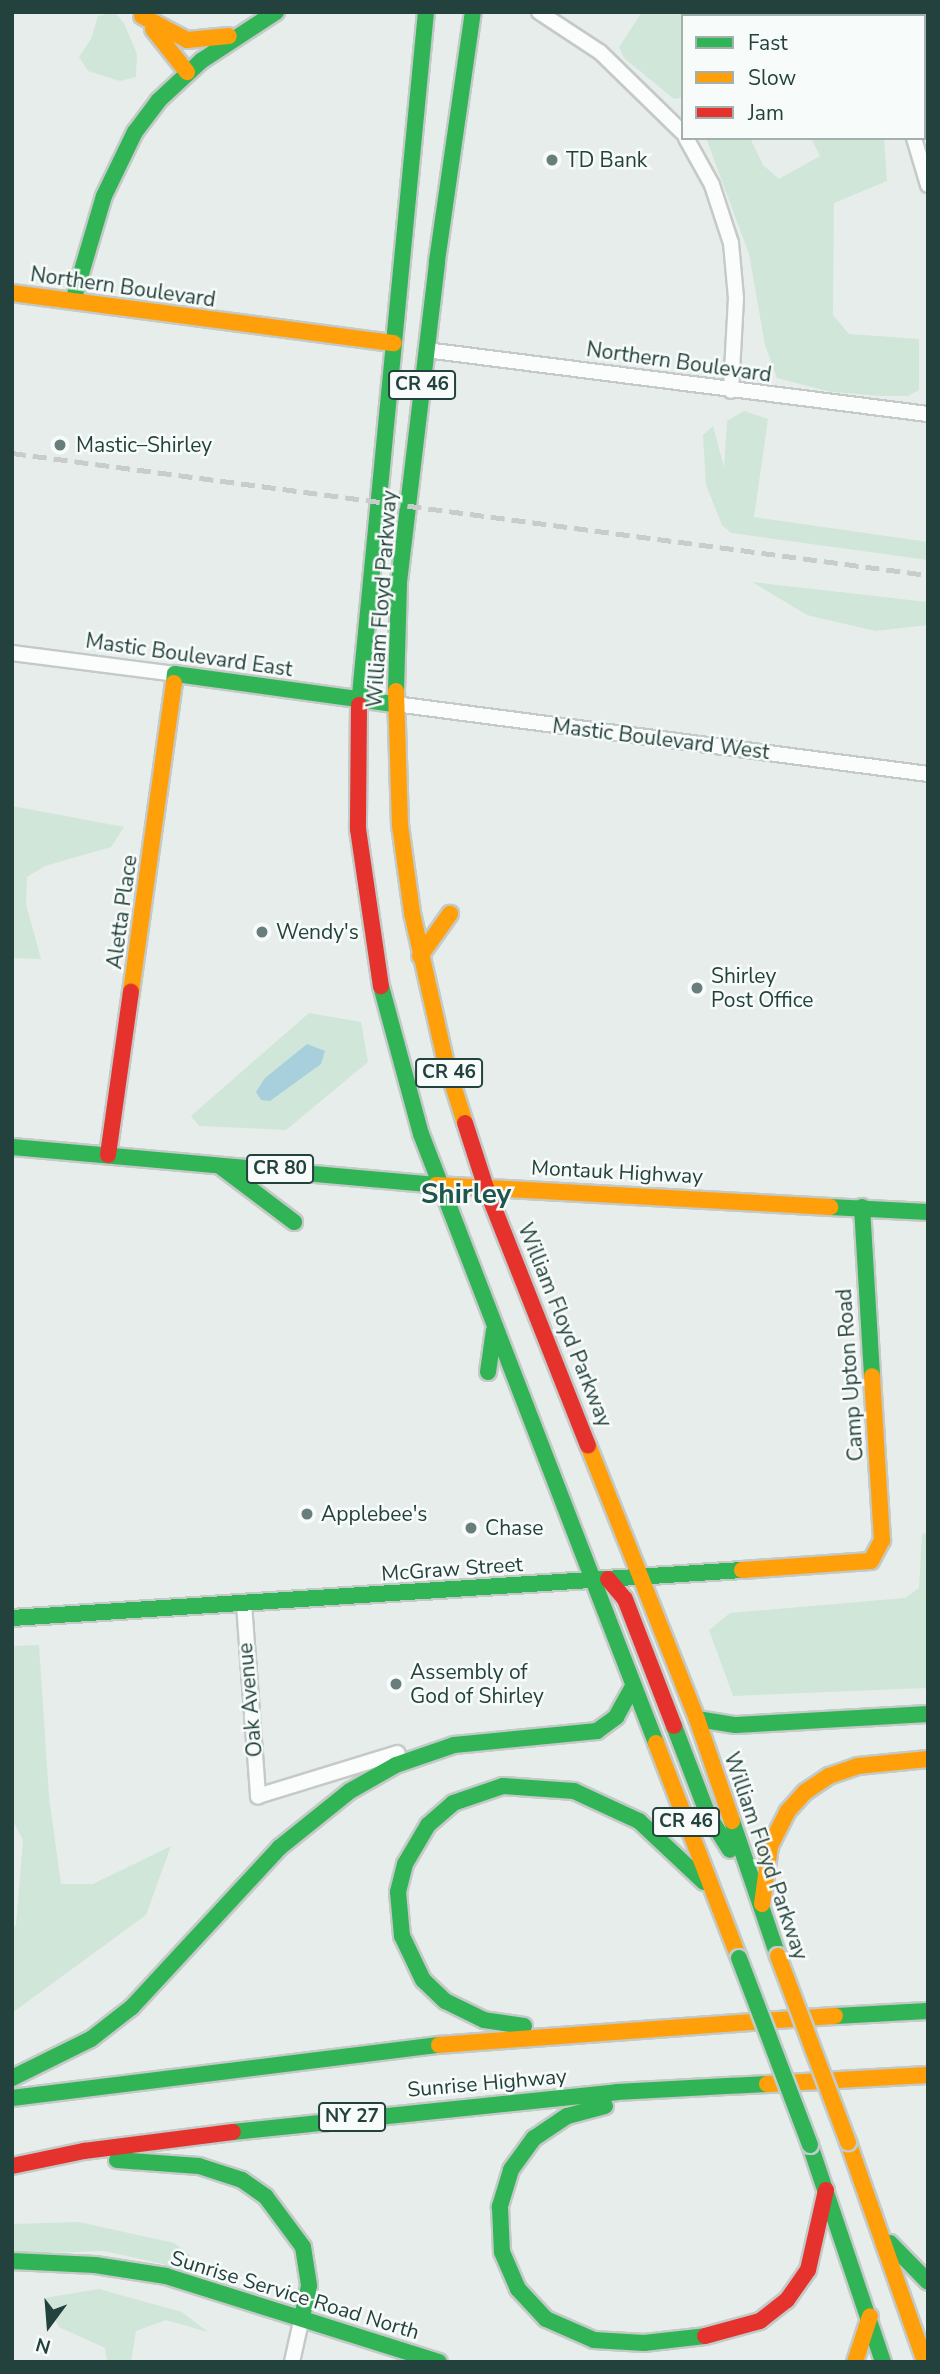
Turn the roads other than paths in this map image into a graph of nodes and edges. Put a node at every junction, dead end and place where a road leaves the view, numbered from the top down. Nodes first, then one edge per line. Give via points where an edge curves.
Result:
1 (276, 12) edge
2 (426, 12) edge
3 (473, 12) edge
4 (539, 12) edge
5 (141, 14) edge
6 (236, 34) junction
7 (187, 72) junction
8 (681, 129) edge
9 (687, 140) edge
10 (915, 140) edge
11 (928, 185) edge
12 (12, 293) edge
13 (73, 301) junction
14 (394, 344) junction
15 (426, 350) junction
16 (732, 391) junction
17 (928, 414) edge
18 (12, 653) edge
19 (175, 674) junction
20 (359, 699) junction
21 (395, 704) junction
22 (928, 774) edge
23 (450, 914) dead end
24 (420, 956) junction
25 (12, 1147) edge
26 (108, 1156) junction
27 (217, 1164) junction
28 (440, 1185) junction
29 (486, 1188) junction
30 (862, 1206) junction
31 (928, 1212) edge
32 (294, 1222) dead end
33 (494, 1328) junction
34 (488, 1372) dead end
35 (507, 1402) dead end
36 (528, 1416) junction
37 (882, 1540) joint
38 (643, 1578) junction
39 (600, 1580) junction
40 (244, 1604) junction
41 (12, 1618) edge
42 (632, 1686) junction
43 (928, 1714) edge
44 (697, 1719) junction
45 (454, 1745) junction
46 (928, 1759) edge
47 (749, 1879) junction
48 (714, 1892) junction
49 (761, 1912) junction
50 (928, 2002) edge
51 (928, 2011) edge
52 (869, 2013) junction
53 (592, 2031) junction
54 (928, 2074) edge
55 (12, 2078) edge
56 (694, 2087) junction
57 (12, 2098) edge
58 (13, 2166) edge
59 (826, 2190) junction
60 (880, 2231) junction
61 (12, 2261) edge
62 (928, 2282) edge
63 (870, 2314) junction
64 (302, 2317) junction
65 (292, 2362) edge
66 (439, 2362) edge
67 (855, 2362) edge
68 (883, 2362) edge
69 (925, 2362) edge

1 - 6 main road
2 - 14 main road, William Floyd Parkway / CR 46
3 - 15 main road, William Floyd Parkway / CR 46
4 - 8 street via 600,52
5 - 6 main road via 187,40
5 - 7 main road
6 - 7 main road
7 - 13 main road via 158,101 122,155 97,214
9 - 16 street via 712,185 731,243 736,298
10 - 11 street
12 - 13 main road, Northern Boulevard
13 - 14 main road, Northern Boulevard
14 - 20 main road, William Floyd Parkway / CR 46
15 - 16 street, Northern Boulevard
15 - 21 main road, William Floyd Parkway / CR 46 via 400,582
16 - 17 street, Northern Boulevard
18 - 19 street, Mastic Boulevard East
19 - 20 main road, Mastic Boulevard East
19 - 26 main road, Aletta Place
20 - 21 main road, Mastic Boulevard East
20 - 28 main road, William Floyd Parkway / CR 46 via 358,829 372,940 397,1051
21 - 22 street, Mastic Boulevard West
21 - 24 main road, William Floyd Parkway / CR 46 via 400,825
23 - 24 main road
24 - 29 main road, William Floyd Parkway / CR 46 via 445,1060
25 - 26 main road, Montauk Highway / CR 80
26 - 27 main road, Montauk Highway / CR 80
27 - 28 main road, Montauk Highway / CR 80
27 - 32 main road
28 - 29 main road, Montauk Highway / CR 80
28 - 33 main road, William Floyd Parkway / CR 46
29 - 30 main road, Montauk Highway / CR 80
29 - 38 main road, William Floyd Parkway / CR 46
30 - 31 main road, Montauk Highway / CR 80
30 - 37 main road, Camp Upton Road
33 - 34 main road
33 - 36 main road, William Floyd Parkway / CR 46
35 - 36 main road
36 - 39 main road, William Floyd Parkway / CR 46
37 - 38 main road, McGraw Street via 876,1557 857,1565
38 - 39 main road, McGraw Street
38 - 44 main road, William Floyd Parkway / CR 46
39 - 40 main road, McGraw Street
39 - 42 main road, William Floyd Parkway / CR 46
39 - 47 main road via 625,1599 708,1815
40 - 41 main road, McGraw Street
40 - 45 street, Oak Avenue via 258,1796 407,1751
42 - 45 main road via 616,1717 597,1731
42 - 48 main road, William Floyd Parkway / CR 46
43 - 44 main road via 736,1725
44 - 47 main road, William Floyd Parkway / CR 46
45 - 55 main road via 396,1765 331,1803 270,1858 132,2007 91,2039
46 - 49 main road via 858,1766 805,1792 787,1812 770,1846
47 - 49 main road, William Floyd Parkway / CR 46
48 - 53 main road via 639,1821 575,1791 520,1784 485,1789 453,1803 428,1825 410,1852 398,1892 402,1936 423,1980 445,2001 484,2020
48 - 59 main road, William Floyd Parkway / CR 46, bridge
49 - 60 main road, William Floyd Parkway / CR 46, bridge
50 - 52 main road
51 - 52 main road, Sunrise Highway
52 - 53 main road, Sunrise Highway
53 - 57 main road, Sunrise Highway via 353,2053
54 - 56 main road, Sunrise Highway / NY 27
56 - 58 main road, Sunrise Highway / NY 27 via 300,2122 84,2151
56 - 59 main road via 567,2116 544,2130 518,2159 500,2207 502,2252 518,2288 546,2319 581,2337 621,2343 710,2337 750,2326 779,2308 808,2270
58 - 64 main road via 143,2159 199,2166 242,2180 277,2208 303,2247 309,2286
59 - 63 main road, William Floyd Parkway / CR 46
60 - 62 main road
60 - 69 main road, William Floyd Parkway / CR 46
61 - 64 main road, Sunrise Service Road North via 95,2265 166,2276
63 - 67 main road
63 - 68 main road, William Floyd Parkway / CR 46
64 - 65 street
64 - 66 main road, Sunrise Service Road North

